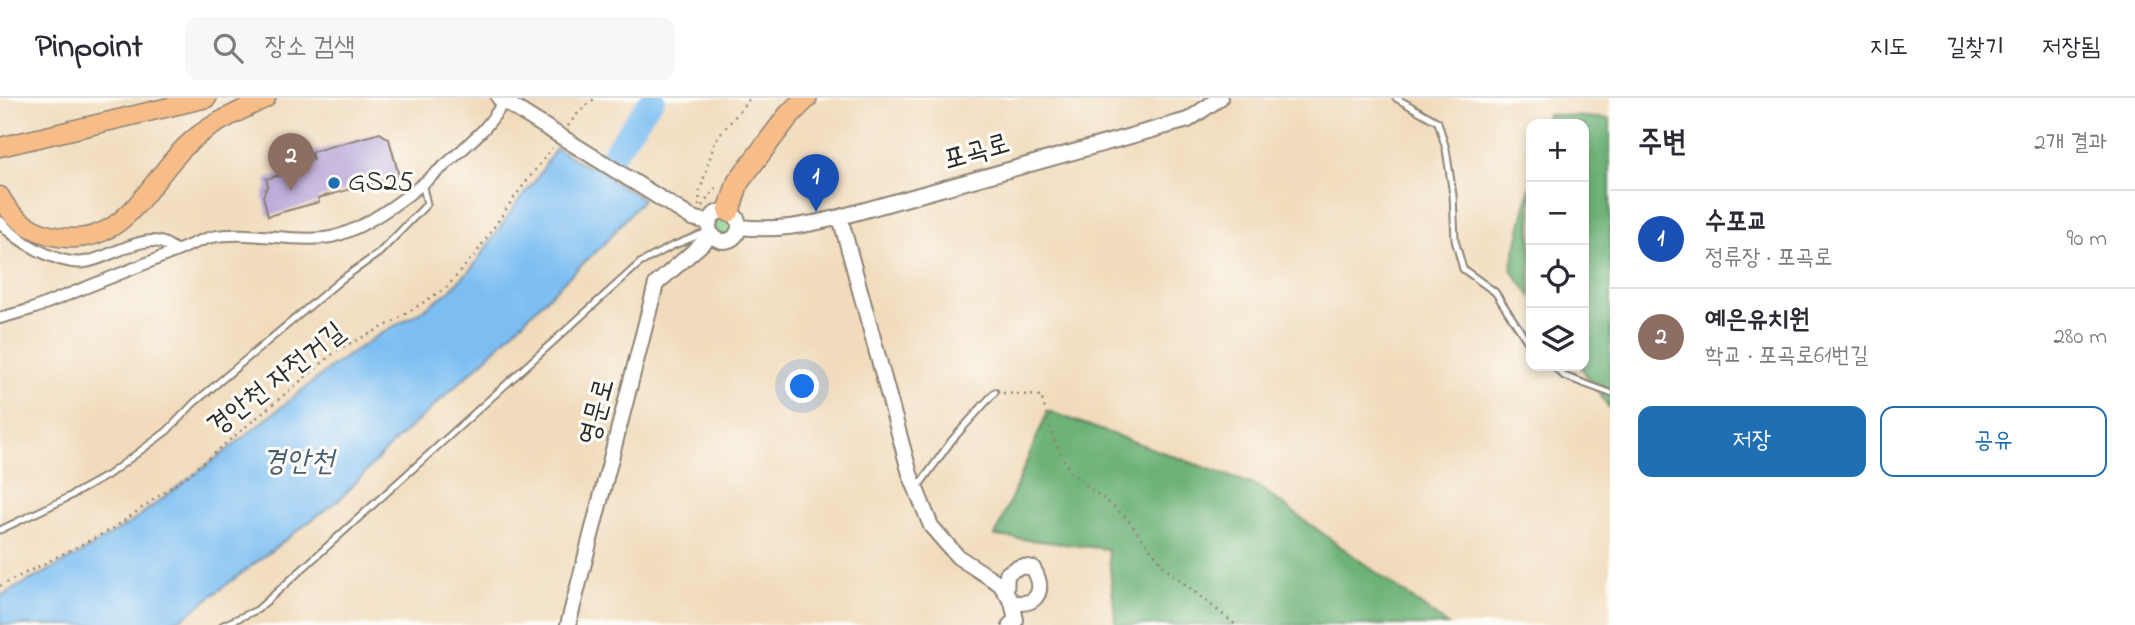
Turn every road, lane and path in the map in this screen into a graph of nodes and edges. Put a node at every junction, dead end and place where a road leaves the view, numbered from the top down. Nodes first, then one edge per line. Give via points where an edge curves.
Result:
1 (206, 98) edge
2 (266, 98) edge
3 (595, 98) edge
4 (750, 98) edge
5 (806, 98) edge
6 (1220, 98) edge
7 (1396, 98) edge
8 (501, 100) edge
9 (562, 135) dead end
10 (554, 145) dead end
11 (2, 147) edge
12 (422, 183) junction
13 (0, 196) edge
14 (840, 217) junction
15 (692, 218) junction
16 (734, 219) junction
17 (0, 222) edge
18 (710, 229) junction
19 (177, 251) junction
20 (0, 318) edge
21 (1526, 339) edge
22 (1558, 371) edge
23 (995, 392) joint
24 (1610, 393) edge
25 (916, 489) junction
26 (0, 530) edge
27 (0, 586) edge
28 (223, 625) edge
29 (568, 625) edge
30 (1010, 625) edge
31 (1236, 625) edge

1 - 11 main road
2 - 13 main road via 196,137 123,220 107,231 63,238 38,232 18,220
3 - 9 path
4 - 15 path via 715,142
5 - 16 highway via 738,182
6 - 14 street, 포곡로 via 1188,120
7 - 21 lane via 1438,122 1463,269 1495,292
8 - 12 street via 483,130
8 - 15 street, bridge
10 - 27 path, 경안천 자전거길 via 447,287 394,322 339,349 198,466 114,528
12 - 19 street via 376,218 340,236 226,235
12 - 26 lane via 427,204 379,253 194,403 167,431 108,475
14 - 16 street, 포곡로 via 800,227 761,229
14 - 25 street
15 - 18 street
16 - 18 street via 715,213
16 - 18 street via 737,234 729,241 718,240
17 - 19 street via 44,253 82,263 150,241
18 - 28 lane via 640,263 257,610
18 - 29 street, 영문로 via 656,284
19 - 20 street
22 - 24 lane
23 - 25 lane
23 - 31 path via 1041,396 1070,472 1125,516 1166,569
25 - 30 street via 931,526 958,557 1000,583 1016,620

